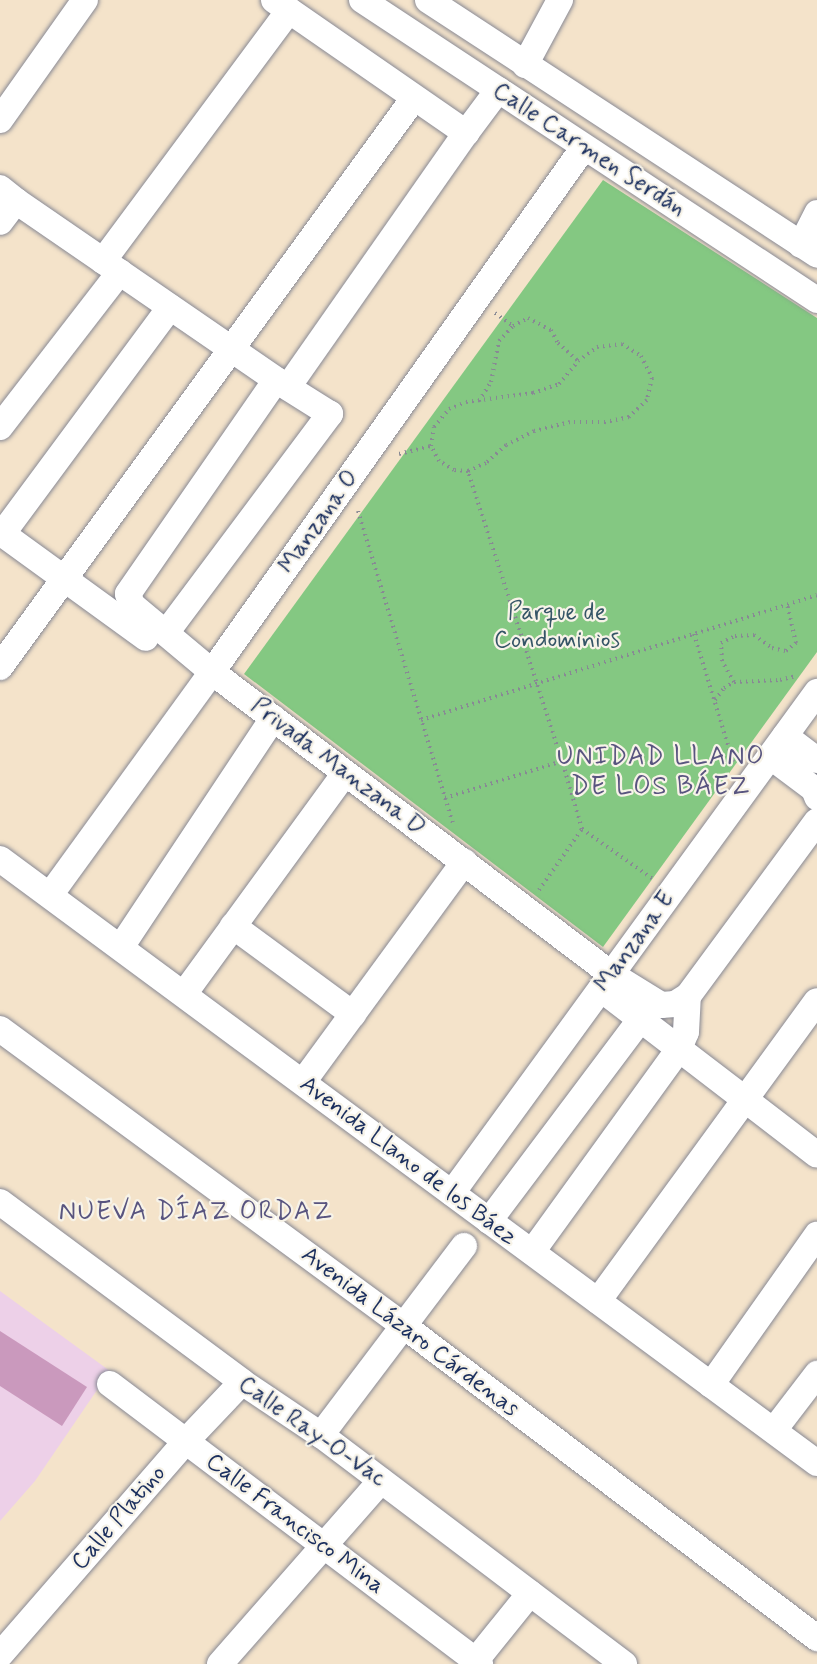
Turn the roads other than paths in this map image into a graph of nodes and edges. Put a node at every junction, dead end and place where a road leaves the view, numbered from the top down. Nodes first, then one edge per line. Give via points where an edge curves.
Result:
1 (85, 0) edge
2 (362, 0) edge
3 (428, 0) edge
4 (560, 0) edge
5 (281, 6) edge
6 (525, 65) junction
7 (498, 90) junction
8 (414, 98) junction
9 (0, 120) edge
10 (466, 134) junction
11 (585, 147) junction
12 (8, 194) edge
13 (817, 213) edge
14 (0, 222) edge
15 (809, 250) edge
16 (112, 267) junction
17 (817, 300) edge
18 (170, 307) junction
19 (231, 349) junction
20 (282, 384) junction
21 (0, 427) edge
22 (1, 532) edge
23 (67, 579) junction
24 (166, 633) junction
25 (0, 667) edge
26 (208, 677) junction
27 (808, 683) edge
28 (273, 718) junction
29 (777, 746) junction
30 (817, 760) edge
31 (345, 773) junction
32 (810, 789) edge
33 (817, 821) edge
34 (0, 859) edge
35 (464, 862) junction
36 (50, 895) junction
37 (233, 926) junction
38 (121, 947) junction
39 (606, 981) junction
40 (184, 994) junction
41 (688, 996) junction
42 (817, 1001) edge
43 (353, 1014) junction
44 (640, 1020) junction
45 (0, 1029) edge
46 (679, 1049) junction
47 (303, 1083) junction
48 (745, 1100) junction
49 (813, 1143) edge
50 (453, 1193) junction
51 (1, 1204) edge
52 (489, 1221) junction
53 (817, 1235) edge
54 (465, 1246) dead end
55 (532, 1252) junction
56 (598, 1301) junction
57 (404, 1326) junction
58 (817, 1374) edge
59 (242, 1382) junction
60 (110, 1384) dead end
61 (711, 1385) junction
62 (774, 1430) junction
63 (321, 1436) junction
64 (186, 1441) junction
65 (817, 1463) edge
66 (381, 1481) junction
67 (323, 1545) junction
68 (530, 1593) junction
69 (817, 1638) edge
70 (0, 1655) edge
71 (476, 1663) edge
72 (220, 1664) edge
73 (624, 1664) edge

1 - 9 street
2 - 7 street, Calle Carmen Serdán
3 - 6 street, Calle Carmen Serdán
4 - 6 street
5 - 8 street
5 - 16 street
6 - 15 street, Calle Carmen Serdán
7 - 10 street
7 - 11 street, Calle Carmen Serdán
8 - 10 street
8 - 19 street
10 - 20 street
11 - 17 street, Calle Carmen Serdán
11 - 26 street, Manzana O
12 - 14 street
12 - 16 street
13 - 15 street
16 - 18 street
16 - 21 street
18 - 19 street
18 - 22 street
19 - 20 street
19 - 23 street
20 - 24 street via 128,594 132,605
20 - 24 street via 330,414
22 - 23 street
23 - 25 street
23 - 26 street
24 - 26 street
26 - 28 street, Privada Manzana D
26 - 36 street, Manzana O
27 - 29 street, Manzana E
28 - 31 street, Privada Manzana D
28 - 38 street
29 - 30 street
29 - 32 street
29 - 39 street, Manzana E
30 - 32 street
31 - 35 street, Privada Manzana D
31 - 37 street
33 - 41 street
34 - 36 street, Avenida Llano de los Báez
35 - 39 street, Privada Manzana D via 526,909
35 - 43 street
36 - 38 street, Avenida Llano de los Báez
37 - 40 street
37 - 43 street
38 - 40 street, Avenida Llano de los Báez
39 - 41 street via 662,1005 675,1004
39 - 44 street
39 - 50 street, Manzana E
40 - 47 street, Avenida Llano de los Báez
41 - 46 street via 686,1032
42 - 48 street
43 - 47 street
44 - 46 street
44 - 52 street
45 - 57 street, Avenida Lázaro Cárdenas
46 - 48 street
46 - 55 street
47 - 50 street, Avenida Llano de los Báez
48 - 49 street
48 - 56 street
50 - 52 street, Avenida Llano de los Báez
51 - 59 street, Calle Ray-O-Vac
52 - 55 street, Avenida Llano de los Báez
53 - 61 street
54 - 57 street
55 - 56 street, Avenida Llano de los Báez
56 - 61 street, Avenida Llano de los Báez
57 - 63 street
57 - 69 street, Avenida Lázaro Cárdenas
58 - 62 street
59 - 63 street, Calle Ray-O-Vac
59 - 64 street, Calle Platino
60 - 64 street, Calle Francisco Mina
61 - 62 street, Avenida Llano de los Báez
62 - 65 street, Avenida Llano de los Báez
63 - 66 street, Calle Ray-O-Vac
64 - 67 street, Calle Francisco Mina
64 - 70 street, Calle Platino
66 - 67 street
66 - 68 street, Calle Ray-O-Vac
67 - 71 street, Calle Francisco Mina
67 - 72 street
68 - 71 street
68 - 73 street, Calle Ray-O-Vac

